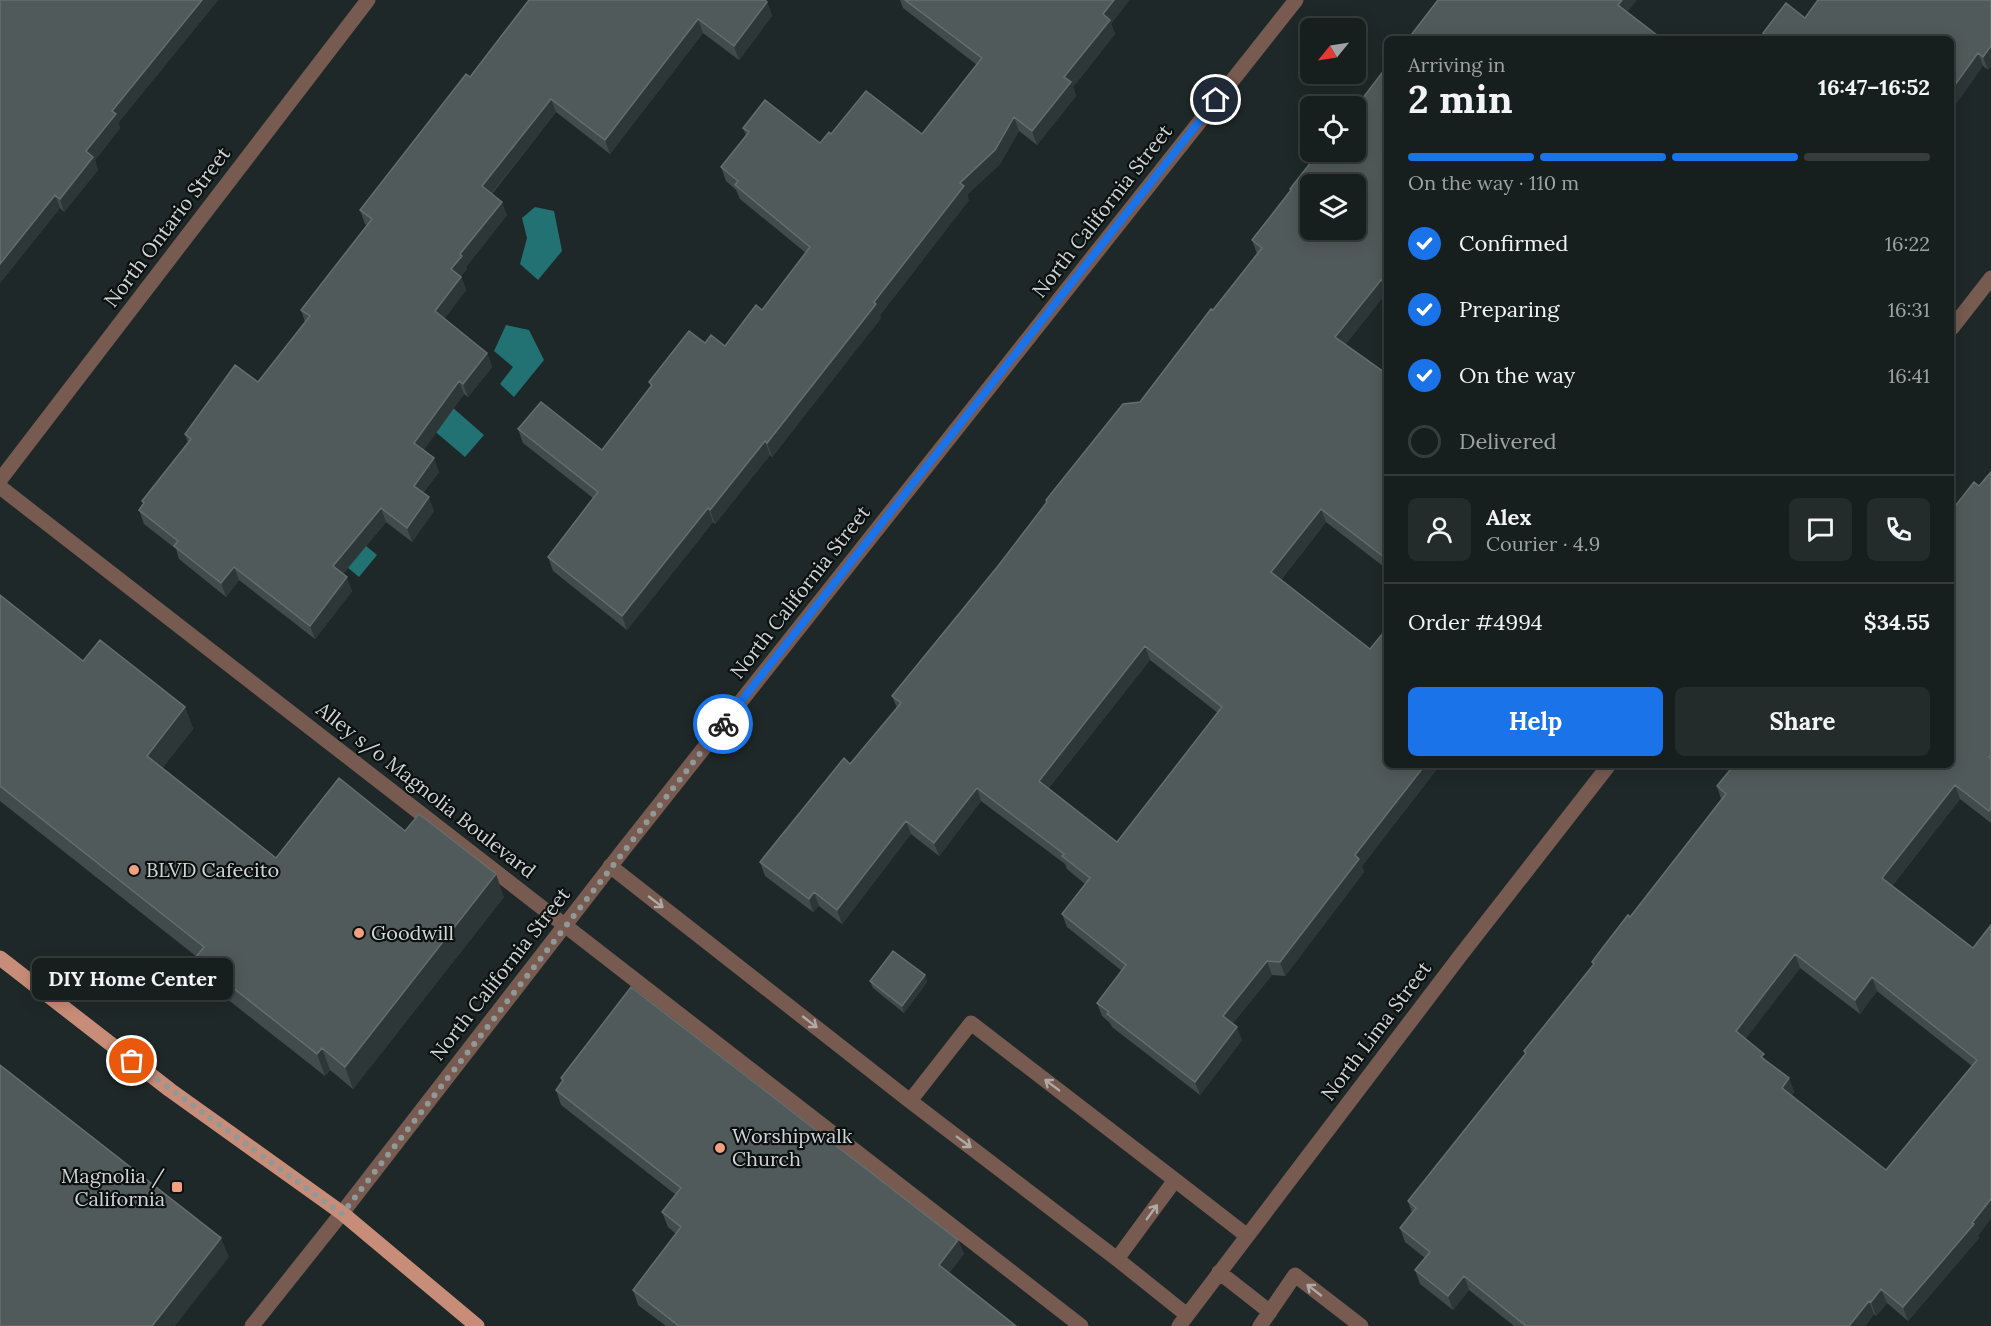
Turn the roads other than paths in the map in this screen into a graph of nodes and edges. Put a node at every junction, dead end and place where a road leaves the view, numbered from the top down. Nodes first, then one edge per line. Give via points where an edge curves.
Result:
1 (368, 0) edge
2 (1296, 0) edge
3 (1991, 278) edge
4 (1954, 325) edge
5 (0, 480) edge
6 (0, 487) edge
7 (1607, 768) edge
8 (610, 866) junction
9 (566, 925) junction
10 (0, 958) edge
11 (910, 1101) junction
12 (1175, 1180) junction
13 (342, 1214) junction
14 (1246, 1235) junction
15 (1117, 1259) junction
16 (1219, 1272) junction
17 (1270, 1312) junction
18 (1183, 1321) edge
19 (252, 1326) edge
20 (477, 1326) edge
21 (1081, 1326) edge
22 (1260, 1326) edge
23 (1360, 1326) edge

1 - 5 street, North Ontario Street
2 - 8 street, North California Street
3 - 4 street
6 - 9 street, Alley s/o Magnolia Boulevard
7 - 14 street, North Lima Street
8 - 9 street, North California Street
8 -> 11 street
9 - 13 street, North California Street
9 - 21 street, Alley s/o Magnolia Boulevard
10 - 13 main road via 170,1090
12 -> 11 street via 971,1023
11 -> 15 street
12 - 14 street
15 -> 12 street
13 - 19 street, North California Street
13 - 20 main road
14 - 16 street, North Lima Street
15 - 18 street
16 - 17 street
16 - 18 street, North Lima Street
17 - 22 street
23 -> 17 street via 1295,1275

